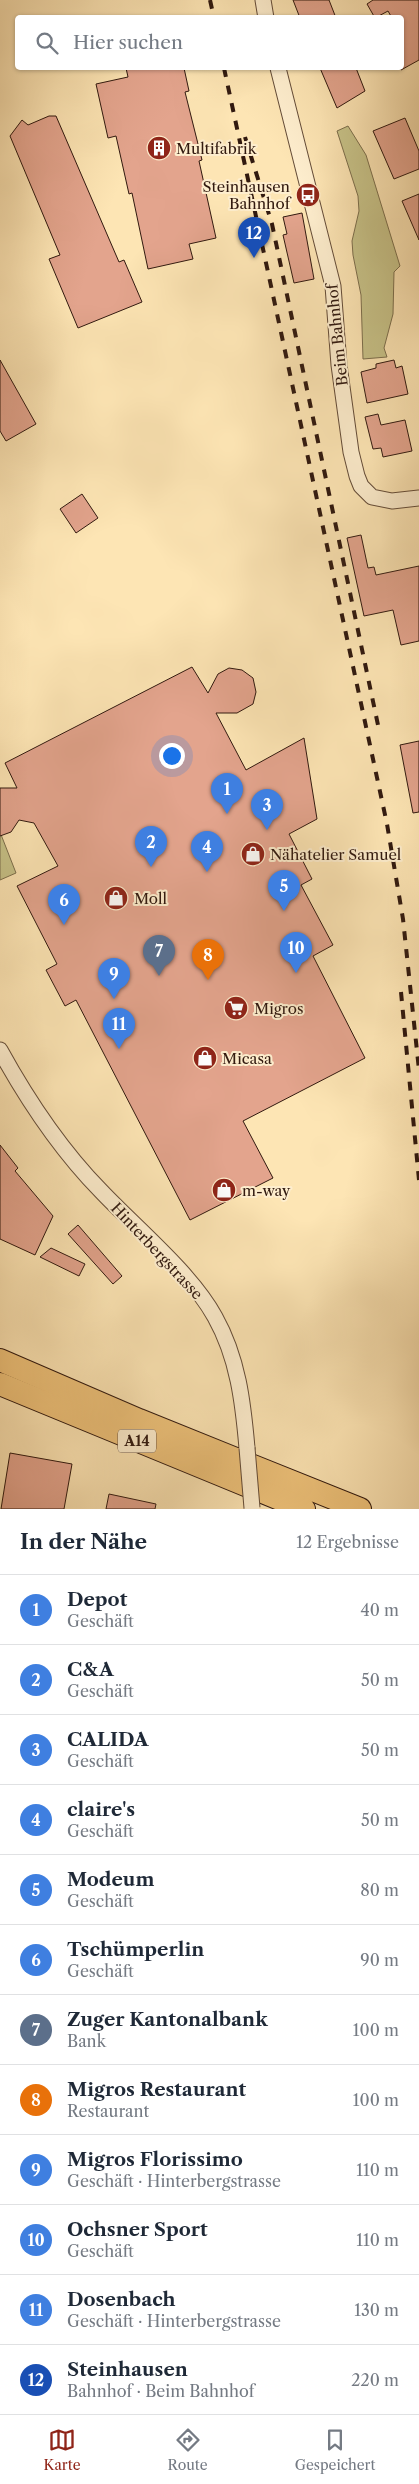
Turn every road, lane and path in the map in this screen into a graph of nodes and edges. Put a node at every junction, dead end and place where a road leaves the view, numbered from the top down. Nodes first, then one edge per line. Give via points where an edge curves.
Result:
1 (263, 0) edge
2 (266, 15) edge
3 (278, 70) edge
4 (419, 498) edge
5 (0, 1050) edge
6 (0, 1360) edge
7 (0, 1384) edge
8 (252, 1509) edge
9 (304, 1509) edge
10 (360, 1509) edge

1 - 2 street
3 - 4 street, Beim Bahnhof via 333,286 339,364 357,476 367,494 392,501
5 - 8 street, Hinterbergstrasse, bridge via 40,1118 78,1166 179,1271 215,1315 241,1385
6 - 10 highway, A14
7 - 9 highway, A14

